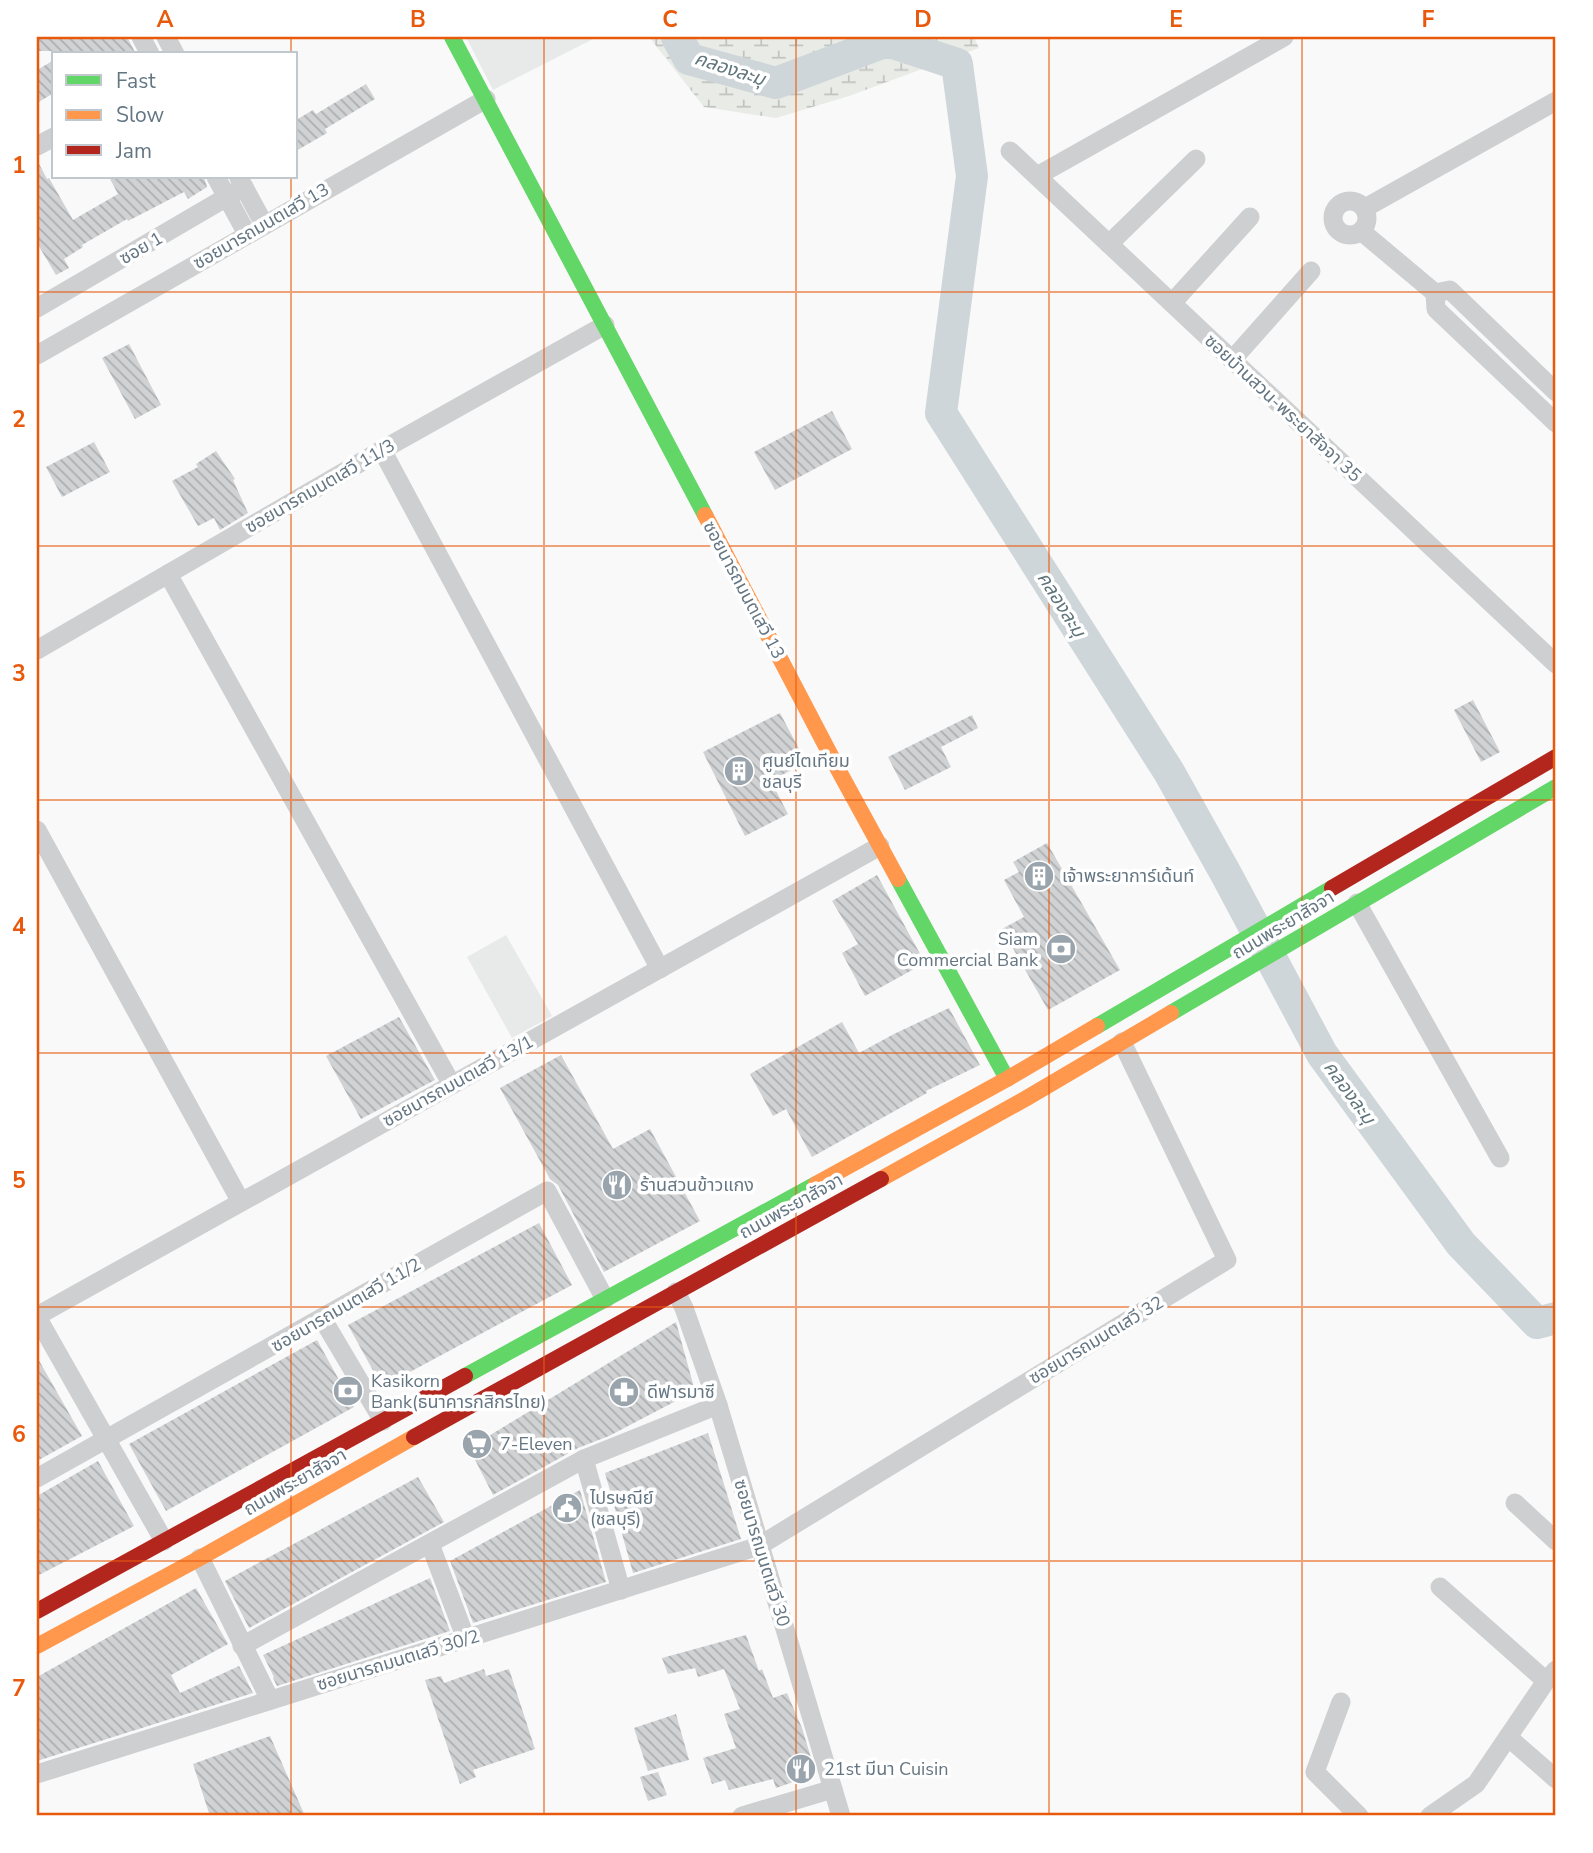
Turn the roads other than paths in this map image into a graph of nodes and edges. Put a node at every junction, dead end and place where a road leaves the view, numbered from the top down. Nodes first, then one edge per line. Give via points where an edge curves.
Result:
1 (452, 37) edge
2 (1284, 37) edge
3 (486, 99) junction
4 (1556, 102) edge
5 (1010, 151) dead end
6 (1196, 159) dead end
7 (1037, 176) junction
8 (218, 178) edge
9 (237, 187) edge
10 (1364, 208) junction
11 (1250, 217) dead end
12 (256, 229) junction
13 (1361, 231) junction
14 (1110, 244) junction
15 (1311, 271) dead end
16 (1435, 293) junction
17 (1172, 303) junction
18 (37, 308) edge
19 (605, 325) junction
20 (1507, 345) junction
21 (37, 355) edge
22 (1232, 360) junction
23 (1492, 361) junction
24 (1556, 392) edge
25 (1556, 423) edge
26 (382, 450) junction
27 (167, 574) junction
28 (37, 650) edge
29 (1556, 664) edge
30 (1556, 757) edge
31 (1556, 787) edge
32 (37, 830) edge
33 (880, 846) junction
34 (1357, 903) junction
35 (660, 969) junction
36 (1122, 1042) junction
37 (1007, 1079) junction
38 (452, 1085) junction
39 (1500, 1158) dead end
40 (241, 1202) junction
41 (676, 1292) junction
42 (605, 1299) junction
43 (37, 1316) edge
44 (322, 1318) junction
45 (718, 1405) junction
46 (383, 1421) junction
47 (106, 1440) junction
48 (584, 1459) junction
49 (37, 1478) edge
50 (1515, 1503) dead end
51 (164, 1541) junction
52 (1556, 1541) edge
53 (430, 1544) junction
54 (759, 1546) junction
55 (200, 1558) junction
56 (1440, 1587) dead end
57 (621, 1590) junction
58 (37, 1611) edge
59 (466, 1639) junction
60 (37, 1646) edge
61 (242, 1646) junction
62 (1551, 1676) edge
63 (270, 1700) junction
64 (1341, 1702) dead end
65 (1508, 1737) junction
66 (37, 1774) edge
67 (1556, 1779) edge
68 (833, 1789) junction
69 (742, 1816) edge
70 (841, 1816) edge
71 (1359, 1816) edge
72 (1430, 1816) edge

1 - 3 main road, ซอยนารถมนตเสวี 13
2 - 7 street
3 - 12 street, ซอยนารถมนตเสวี 13
3 - 19 main road, ซอยนารถมนตเสวี 13
4 - 10 street
5 - 7 street, ซอยบ้านสวน-พระยาสัจจา 35
6 - 14 street
7 - 14 street, ซอยบ้านสวน-พระยาสัจจา 35
8 - 9 street
9 - 12 street
9 - 18 street, ซอย 1
10 - 13 street via 1367,222
10 - 13 street via 1349,201 1339,205 1333,215 1339,231 1350,235
11 - 17 street
12 - 21 street, ซอยนารถมนตเสวี 13
13 - 16 street
14 - 17 street, ซอยบ้านสวน-พระยาสัจจา 35
15 - 22 street
16 - 20 street via 1450,290
16 - 23 street via 1436,309
17 - 22 street, ซอยบ้านสวน-พระยาสัจจา 35
19 - 26 street, ซอยนารถมนตเสวี 11/3
19 - 33 main road, ซอยนารถมนตเสวี 13
20 - 23 street
20 - 24 street
22 - 29 street, ซอยบ้านสวน-พระยาสัจจา 35
23 - 25 street
26 - 27 street, ซอยนารถมนตเสวี 11/3
26 - 35 street
27 - 28 street, ซอยนารถมนตเสวี 11/3
27 - 38 street
30 - 37 main road, ถนนพระยาสัจจา
31 - 34 main road, ถนนพระยาสัจจา
32 - 40 street
33 - 35 street, ซอยนารถมนตเสวี 13/1
33 - 37 main road, ซอยนารถมนตเสวี 13
34 - 36 main road, ถนนพระยาสัจจา
34 - 39 street
35 - 38 street, ซอยนารถมนตเสวี 13/1
36 - 41 main road, ถนนพระยาสัจจา
36 - 54 street, ซอยนารถมนตเสวี 32 via 1227,1260
37 - 42 main road, ถนนพระยาสัจจา
38 - 40 street, ซอยนารถมนตเสวี 13/1
40 - 43 street, ซอยนารถมนตเสวี 13/1
41 - 45 street, ซอยนารถมนตเสวี 30
41 - 55 main road, ถนนพระยาสัจจา
42 - 44 street, ซอยนารถมนตเสวี 11/2 via 547,1191
42 - 46 main road, ถนนพระยาสัจจา
43 - 47 street
44 - 46 street
44 - 47 street, ซอยนารถมนตเสวี 11/2
45 - 48 street
45 - 54 street, ซอยนารถมนตเสวี 30
46 - 51 main road, ถนนพระยาสัจจา
47 - 49 street, ซอยนารถมนตเสวี 11/2
47 - 51 street
48 - 53 street
48 - 57 street
50 - 52 street
51 - 58 main road, ถนนพระยาสัจจา
53 - 59 street
53 - 61 street
54 - 57 street, ซอยนารถมนตเสวี 30/2
54 - 68 street, ซอยนารถมนตเสวี 30
55 - 60 main road, ถนนพระยาสัจจา
55 - 61 street
56 - 62 street
57 - 59 street, ซอยนารถมนตเสวี 30/2
59 - 63 street, ซอยนารถมนตเสวี 30/2
61 - 63 street
62 - 65 street
63 - 66 street, ซอยนารถมนตเสวี 30/2
64 - 71 street via 1315,1772
65 - 67 street
65 - 72 street via 1476,1784
68 - 69 street
68 - 70 street, ซอยนารถมนตเสวี 30

